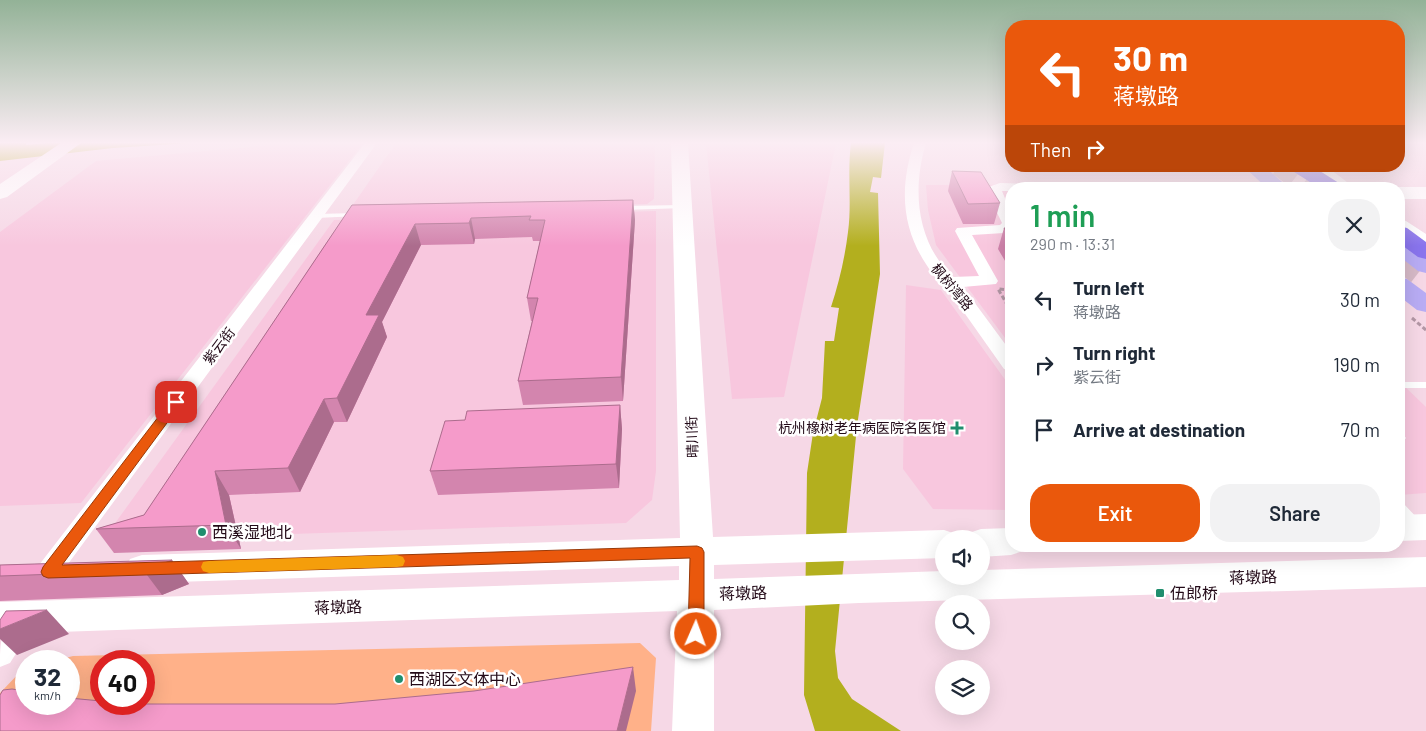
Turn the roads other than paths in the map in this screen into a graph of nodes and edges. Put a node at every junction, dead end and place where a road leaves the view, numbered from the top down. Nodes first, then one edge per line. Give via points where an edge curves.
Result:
1 (20, 177) edge
2 (345, 177) edge
3 (681, 177) edge
4 (912, 177) edge
5 (1005, 187) edge
6 (0, 193) edge
7 (1405, 193) edge
8 (1426, 193) edge
9 (682, 207) junction
10 (613, 209) edge
11 (366, 215) edge
12 (316, 216) junction
13 (1005, 216) edge
14 (1005, 228) edge
15 (1405, 229) edge
16 (1405, 237) edge
17 (1426, 244) edge
18 (1405, 250) edge
19 (1426, 252) edge
20 (1426, 266) edge
21 (947, 282) junction
22 (1405, 289) edge
23 (1426, 306) edge
24 (1005, 357) edge
25 (1405, 385) edge
26 (1426, 385) edge
27 (990, 542) edge
28 (1005, 542) edge
29 (935, 544) edge
30 (697, 552) junction
31 (34, 572) joint
32 (1426, 572) edge
33 (697, 594) junction
34 (13, 618) edge
35 (0, 654) edge
36 (693, 731) edge

1 - 6 main road
2 - 12 street, 紫云街
3 - 9 main road, 晴川街
4 - 21 street, 枫树湾路 via 911,199 916,230 932,263
5 - 13 street via 993,190
7 - 8 main road
9 - 10 lane
9 - 30 main road, 晴川街
11 - 12 lane
12 - 31 street, 紫云街
14 - 21 street via 962,231 990,281
15 - 17 main road
16 - 19 highway
18 - 20 main road
21 - 24 street, 枫树湾路 via 957,290
22 - 23 main road
25 - 26 lane
27 - 28 main road
29 - 30 main road
30 - 31 main road
30 - 33 main road, 晴川街
32 - 33 main road, 蒋墩路
33 - 34 main road, 蒋墩路
33 - 36 main road, 晴川街
34 - 35 street

